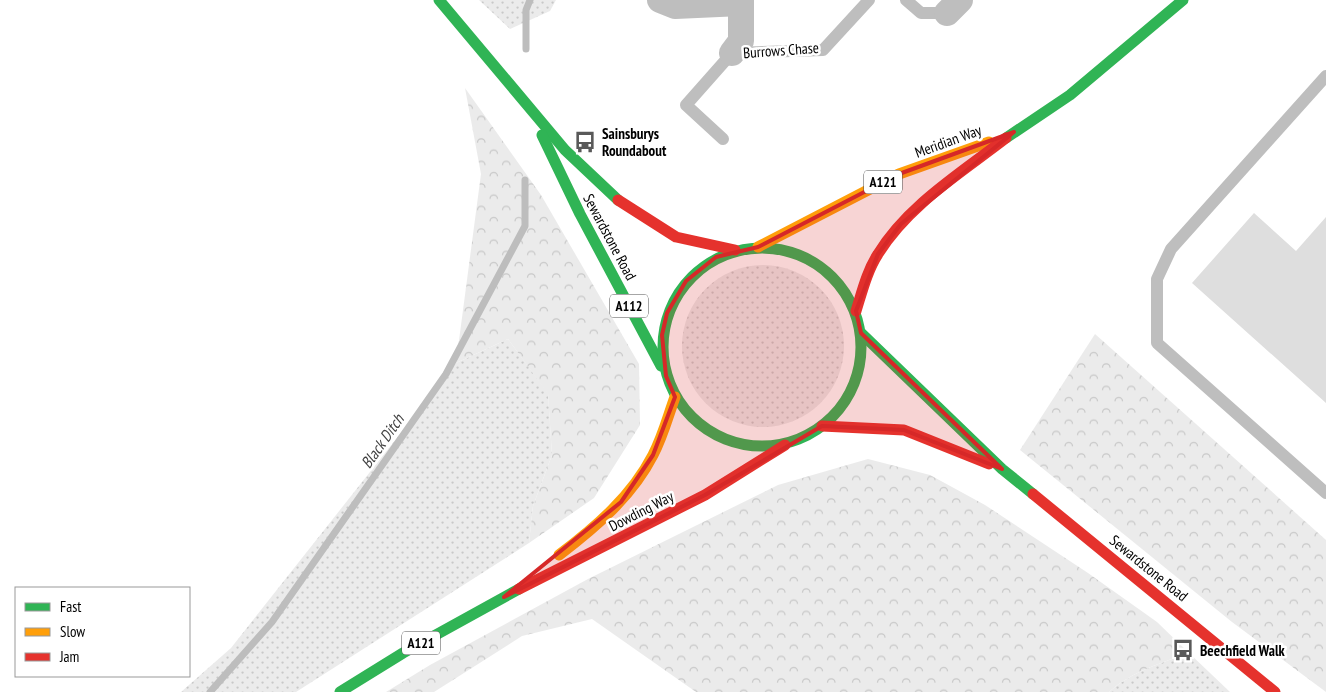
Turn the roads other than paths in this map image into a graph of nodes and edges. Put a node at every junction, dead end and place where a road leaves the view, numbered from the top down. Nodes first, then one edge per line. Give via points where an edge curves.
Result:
1 (439, 0) edge
2 (660, 0) edge
3 (869, 0) edge
4 (906, 0) edge
5 (1183, 0) edge
6 (741, 1) edge
7 (954, 6) edge
8 (732, 53) junction
9 (1326, 76) edge
10 (530, 110) junction
11 (1014, 132) junction
12 (724, 139) dead end
13 (758, 246) junction
14 (735, 250) junction
15 (856, 311) junction
16 (861, 333) junction
17 (666, 376) junction
18 (675, 397) junction
19 (822, 426) junction
20 (788, 443) junction
21 (1002, 469) junction
22 (1326, 493) edge
23 (504, 598) junction
24 (340, 692) edge
25 (1275, 692) edge

1 - 10 main road, Sewardstone Road / A112 via 502,72
2 - 6 street, Burrows Chase via 675,6
3 - 8 lane, Burrows Chase via 823,50
4 - 7 lane via 921,13
5 - 11 main road, Meridian Way / A121 via 1077,89
6 - 8 street, Burrows Chase via 741,40
8 - 12 lane, Burrows Chase via 686,105
9 - 22 lane via 1171,249 1158,279 1157,343
10 - 14 main road, Sewardstone Road / A112 via 601,188 636,214 678,237
10 - 17 main road, Sewardstone Road / A112 via 580,214
11 - 13 main road, Meridian Way / A121 via 899,174
11 - 15 main road, Meridian Way / A121 via 925,201 901,224 878,254
13 - 14 main road
13 - 15 main road via 783,248 812,260 842,287
14 - 17 main road via 716,257 686,281 668,313 662,335
15 - 16 main road
16 - 19 main road via 858,374 845,402
16 - 21 main road, Sewardstone Road
17 - 18 main road
18 - 20 main road via 694,420 709,432 729,441 757,446
18 - 23 main road, Dowding Way / A121 via 653,455 621,502 589,532
19 - 20 main road, Dowding Way
19 - 21 main road, Sewardstone Road via 904,430
20 - 23 main road, Dowding Way / A121 via 705,495
21 - 25 main road, Sewardstone Road
23 - 24 main road, Dowding Way / A121 via 403,653

